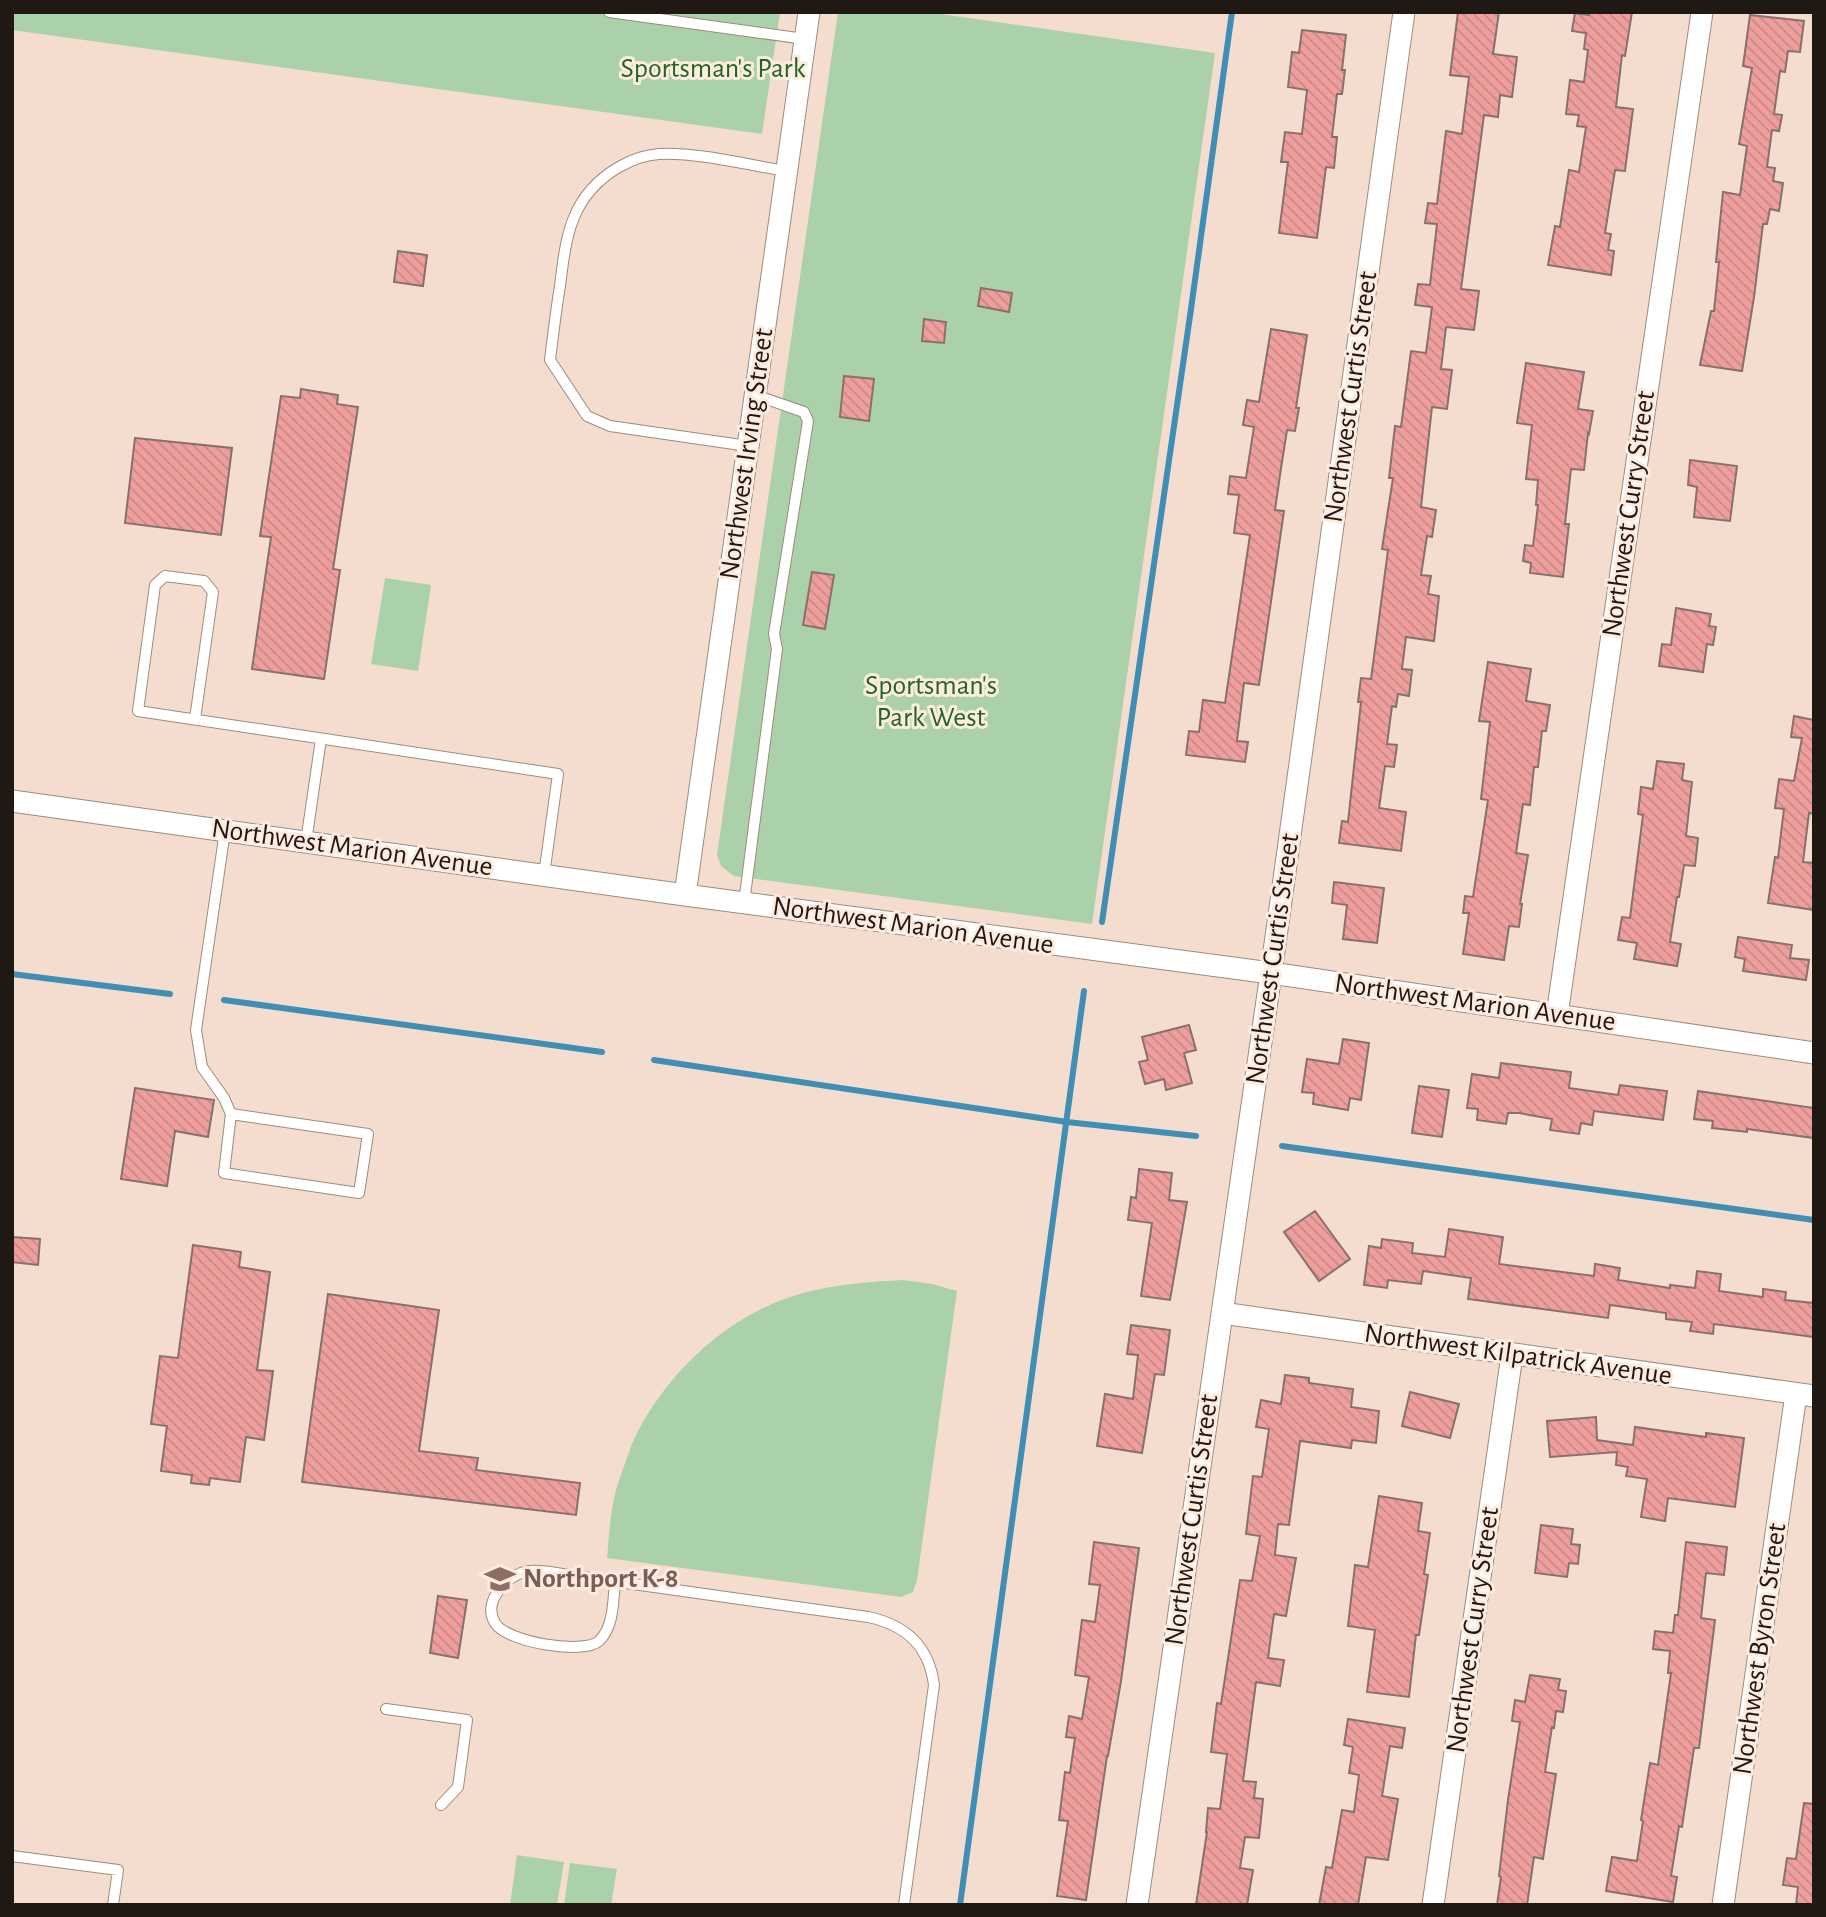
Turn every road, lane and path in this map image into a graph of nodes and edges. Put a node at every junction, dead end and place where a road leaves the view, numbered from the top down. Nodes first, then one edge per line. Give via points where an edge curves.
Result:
1 (609, 12) edge
2 (808, 12) edge
3 (1404, 12) edge
4 (1702, 12) edge
5 (805, 39) junction
6 (786, 171) junction
7 (755, 396) junction
8 (748, 446) junction
9 (195, 719) junction
10 (321, 739) junction
11 (12, 801) edge
12 (225, 831) junction
13 (306, 842) junction
14 (544, 875) junction
15 (685, 895) junction
16 (744, 903) junction
17 (1271, 973) junction
18 (1557, 1015) junction
19 (1814, 1053) edge
20 (231, 1114) junction
21 (1222, 1314) junction
22 (1512, 1355) junction
23 (1805, 1395) edge
24 (615, 1581) junction
25 (386, 1709) dead end
26 (441, 1805) dead end
27 (12, 1856) edge
28 (113, 1905) edge
29 (904, 1905) edge
30 (1137, 1905) edge
31 (1433, 1905) edge
32 (1723, 1905) edge

1 - 5 lane
2 - 5 street, Northwest Irving Street
3 - 17 street, Northwest Curtis Street
4 - 18 street, Northwest Curry Street
5 - 6 street, Northwest Irving Street
6 - 7 street, Northwest Irving Street
6 - 8 lane via 689,155 657,154 631,160 604,176 585,197 573,218 564,253 550,360 587,416 610,426
7 - 8 street, Northwest Irving Street
7 - 16 lane via 804,412 808,421 774,634 777,649
8 - 15 street, Northwest Irving Street
9 - 9 lane via 138,711 155,585 165,576 204,581 213,592
9 - 10 lane
10 - 13 lane
10 - 14 lane via 558,774
11 - 12 street, Northwest Marion Avenue
12 - 13 street, Northwest Marion Avenue
12 - 20 lane via 196,1030 202,1067
13 - 14 street, Northwest Marion Avenue
14 - 15 street, Northwest Marion Avenue
15 - 16 street, Northwest Marion Avenue
16 - 17 street, Northwest Marion Avenue
17 - 18 street, Northwest Marion Avenue
17 - 21 street, Northwest Curtis Street
18 - 19 street, Northwest Marion Avenue
20 - 20 lane via 224,1173 359,1193 368,1134
21 - 22 street, Northwest Kilpatrick Avenue
21 - 30 street, Northwest Curtis Street
22 - 23 street, Northwest Kilpatrick Avenue
22 - 31 street, Northwest Curry Street
23 - 32 street, Northwest Byron Street
24 - 24 lane via 543,1571 522,1573 494,1597 494,1622 521,1640 582,1647 596,1644 610,1624
24 - 29 lane via 884,1620 917,1643 932,1669 934,1685
25 - 26 lane via 467,1720 458,1787
27 - 28 lane via 118,1870

